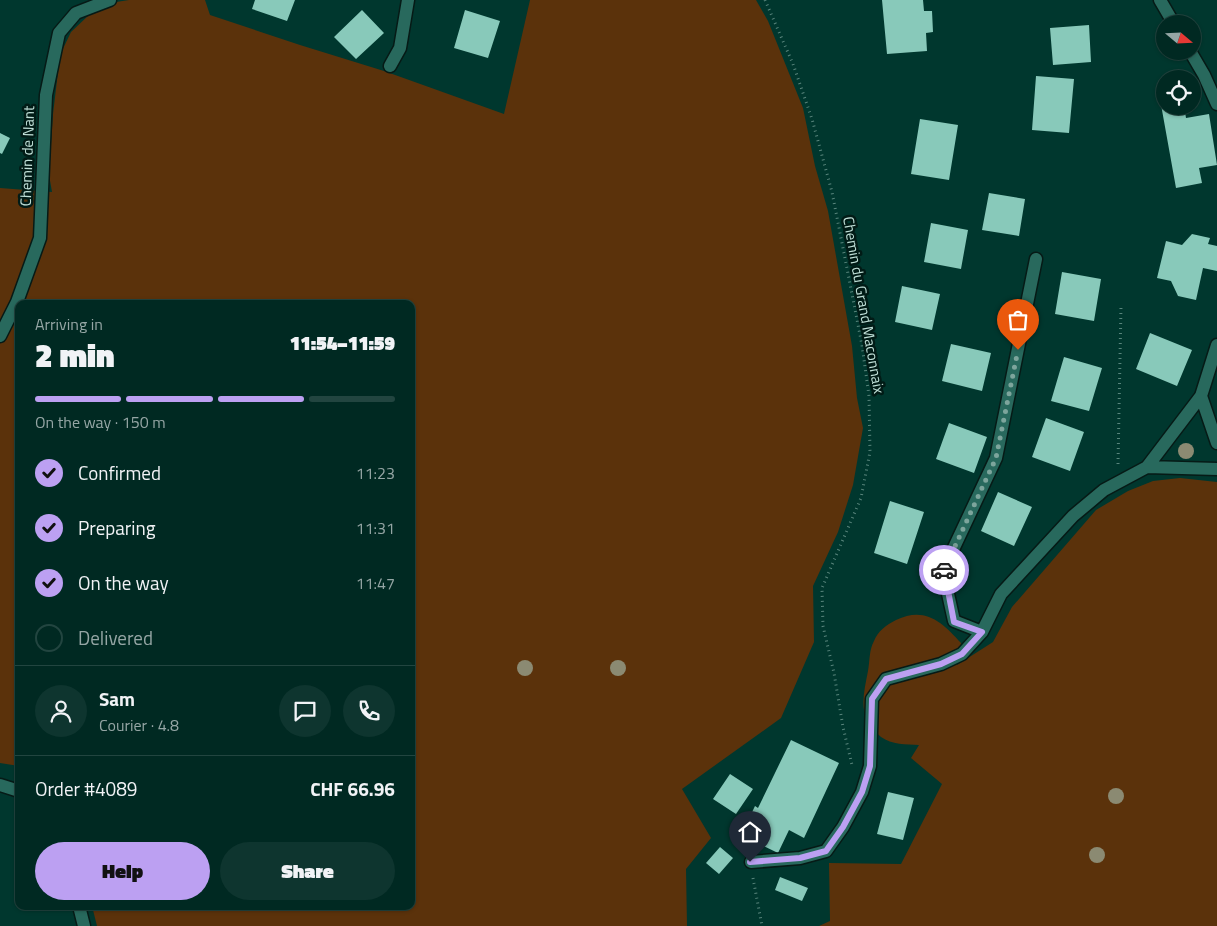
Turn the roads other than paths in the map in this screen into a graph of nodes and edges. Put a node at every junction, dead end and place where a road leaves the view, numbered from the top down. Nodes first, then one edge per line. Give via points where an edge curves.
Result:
1 (110, 0) edge
2 (408, 0) edge
3 (1160, 0) edge
4 (1169, 15) edge
5 (1195, 60) edge
6 (390, 66) dead end
7 (1217, 104) edge
8 (1036, 259) dead end
9 (18, 300) edge
10 (15, 306) edge
11 (0, 336) edge
12 (1217, 345) edge
13 (1201, 396) junction
14 (1217, 443) edge
15 (1147, 467) junction
16 (1217, 469) edge
17 (982, 632) junction
18 (0, 785) edge
19 (15, 790) edge
20 (750, 862) road end
21 (80, 910) edge
22 (84, 926) edge

1 - 9 street, Chemin de Nant via 76,13 59,33 46,95 40,238
2 - 6 street via 400,48
3 - 4 street
5 - 7 street
8 - 17 street via 996,458 943,571 954,622
10 - 11 street, Chemin de Nant
12 - 13 street
13 - 14 street
13 - 15 street
15 - 16 street
15 - 17 street via 1104,490 1073,516 1001,594
17 - 20 street via 962,654 941,664 886,679 872,699 870,766 862,792 826,851 800,858
18 - 19 street
21 - 22 street

